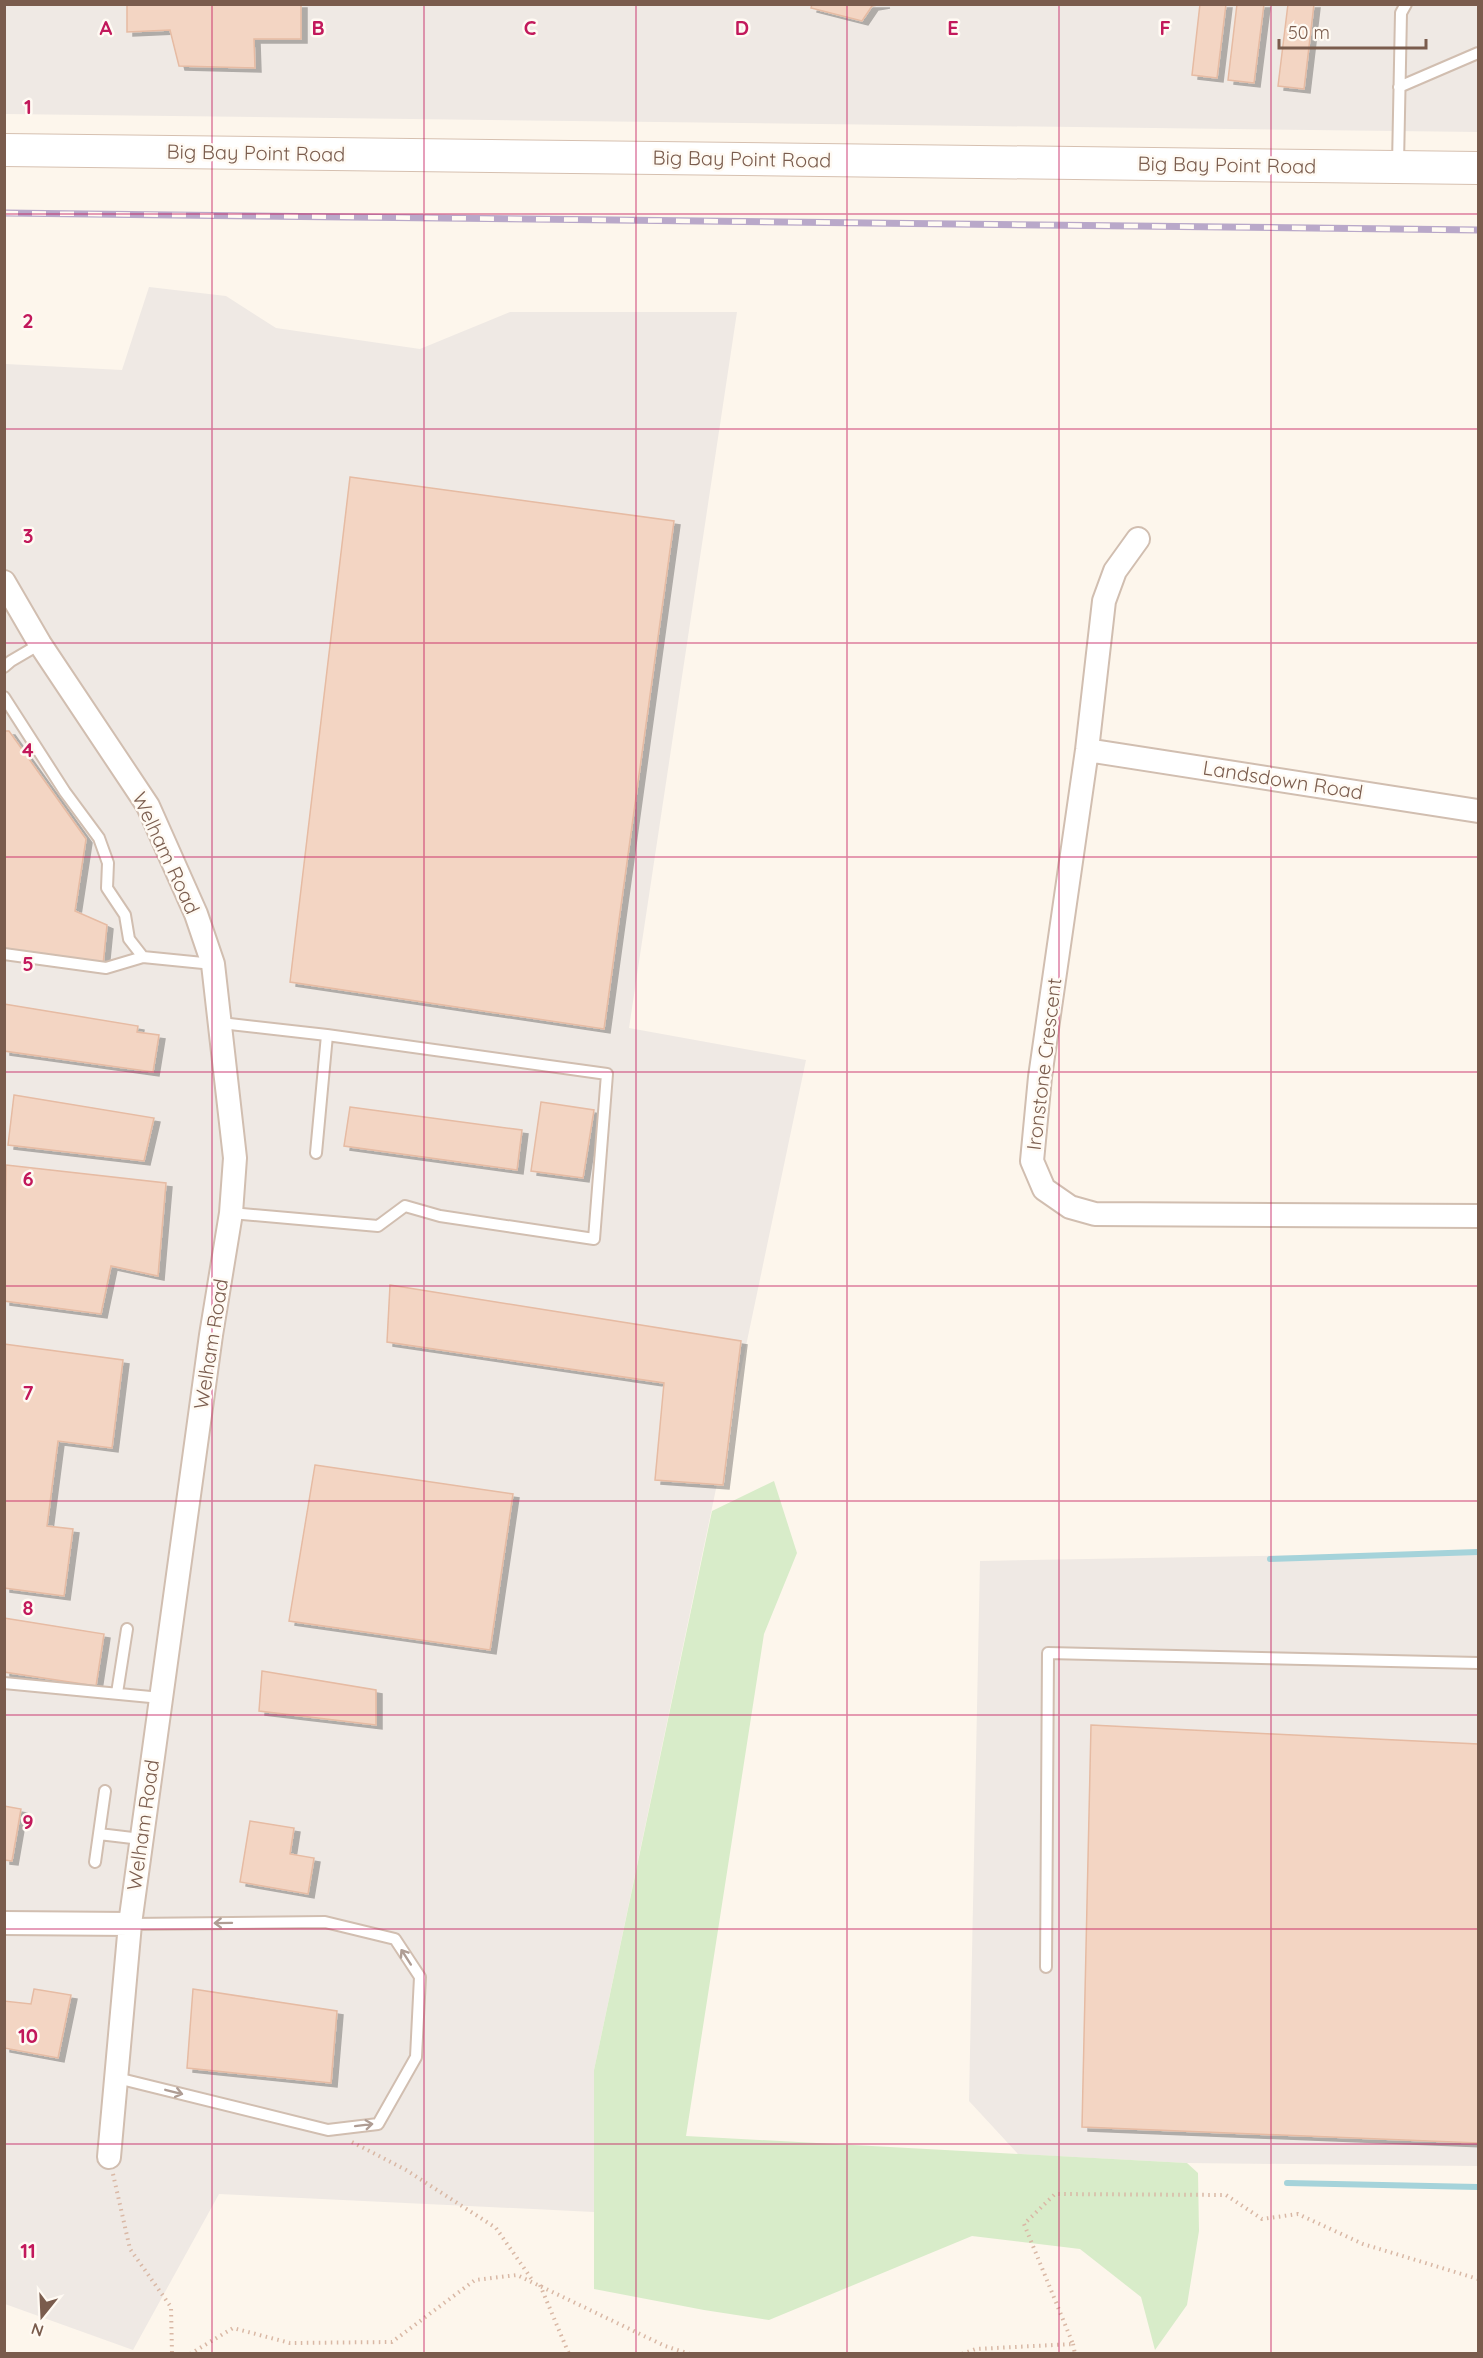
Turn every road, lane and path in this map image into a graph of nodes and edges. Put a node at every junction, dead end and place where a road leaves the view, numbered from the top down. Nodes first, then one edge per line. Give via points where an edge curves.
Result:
1 (1402, 7) edge
2 (1479, 53) edge
3 (1399, 87) junction
4 (4, 150) edge
5 (1398, 167) junction
6 (1479, 168) edge
7 (1138, 539) dead end
8 (4, 582) edge
9 (40, 644) junction
10 (4, 667) edge
11 (4, 696) edge
12 (1086, 750) junction
13 (1479, 811) edge
14 (4, 954) edge
15 (143, 957) junction
16 (213, 964) junction
17 (221, 1023) junction
18 (327, 1035) junction
19 (316, 1153) dead end
20 (231, 1213) junction
21 (1479, 1216) edge
22 (127, 1629) dead end
23 (1479, 1663) edge
24 (4, 1683) edge
25 (117, 1693) junction
26 (160, 1698) junction
27 (105, 1791) dead end
28 (99, 1834) junction
29 (141, 1839) junction
30 (95, 1862) dead end
31 (4, 1923) edge
32 (130, 1924) junction
33 (1046, 1967) dead end
34 (117, 2078) junction
35 (328, 2130) junction
36 (109, 2157) joint
37 (1479, 2278) edge
38 (533, 2282) junction
39 (540, 2285) junction
40 (1073, 2344) junction
41 (172, 2354) edge
42 (190, 2354) edge
43 (569, 2354) edge
44 (690, 2354) edge
45 (962, 2354) edge
46 (1075, 2354) edge

1 - 3 lane
2 - 3 lane
3 - 5 lane
4 - 5 street, Big Bay Point Road
5 - 6 street, Big Bay Point Road
7 - 12 street, Ironstone Crescent via 1115,571 1104,601
8 - 9 street, Welham Road
9 - 10 lane
9 - 16 street, Welham Road via 148,806
11 - 15 lane via 99,838 108,863 107,888 125,915 129,939
12 - 13 street, Landsdown Road
12 - 21 street, Ironstone Crescent via 1040,1077 1032,1161 1044,1189 1070,1207 1095,1214
14 - 15 lane via 106,968
15 - 16 lane
16 - 17 street, Welham Road
17 - 18 lane
17 - 20 street, Welham Road via 235,1158
18 - 19 lane
18 - 20 lane via 607,1074 594,1239 440,1216 405,1206 378,1226
20 - 26 street, Welham Road
22 - 25 lane
23 - 33 lane via 1047,1653
24 - 25 lane
25 - 26 lane
26 - 29 street, Welham Road
27 - 28 lane
28 - 29 lane
28 - 30 lane
29 - 32 street, Welham Road
31 - 32 street
32 - 34 street, Welham Road
35 -> 32 lane via 378,2124 417,2057 420,1977 395,1939 326,1922
34 -> 35 lane
34 - 36 street, Welham Road
35 - 38 path via 406,2170 496,2228
36 - 41 path via 130,2249 171,2307
37 - 40 path via 1363,2244 1298,2214 1262,2219 1226,2195 1055,2194 1024,2224
38 - 39 path
38 - 42 path via 517,2275 475,2280 392,2342 290,2343 233,2328
39 - 43 path
39 - 44 path via 665,2346
40 - 45 path via 976,2349
40 - 46 path

